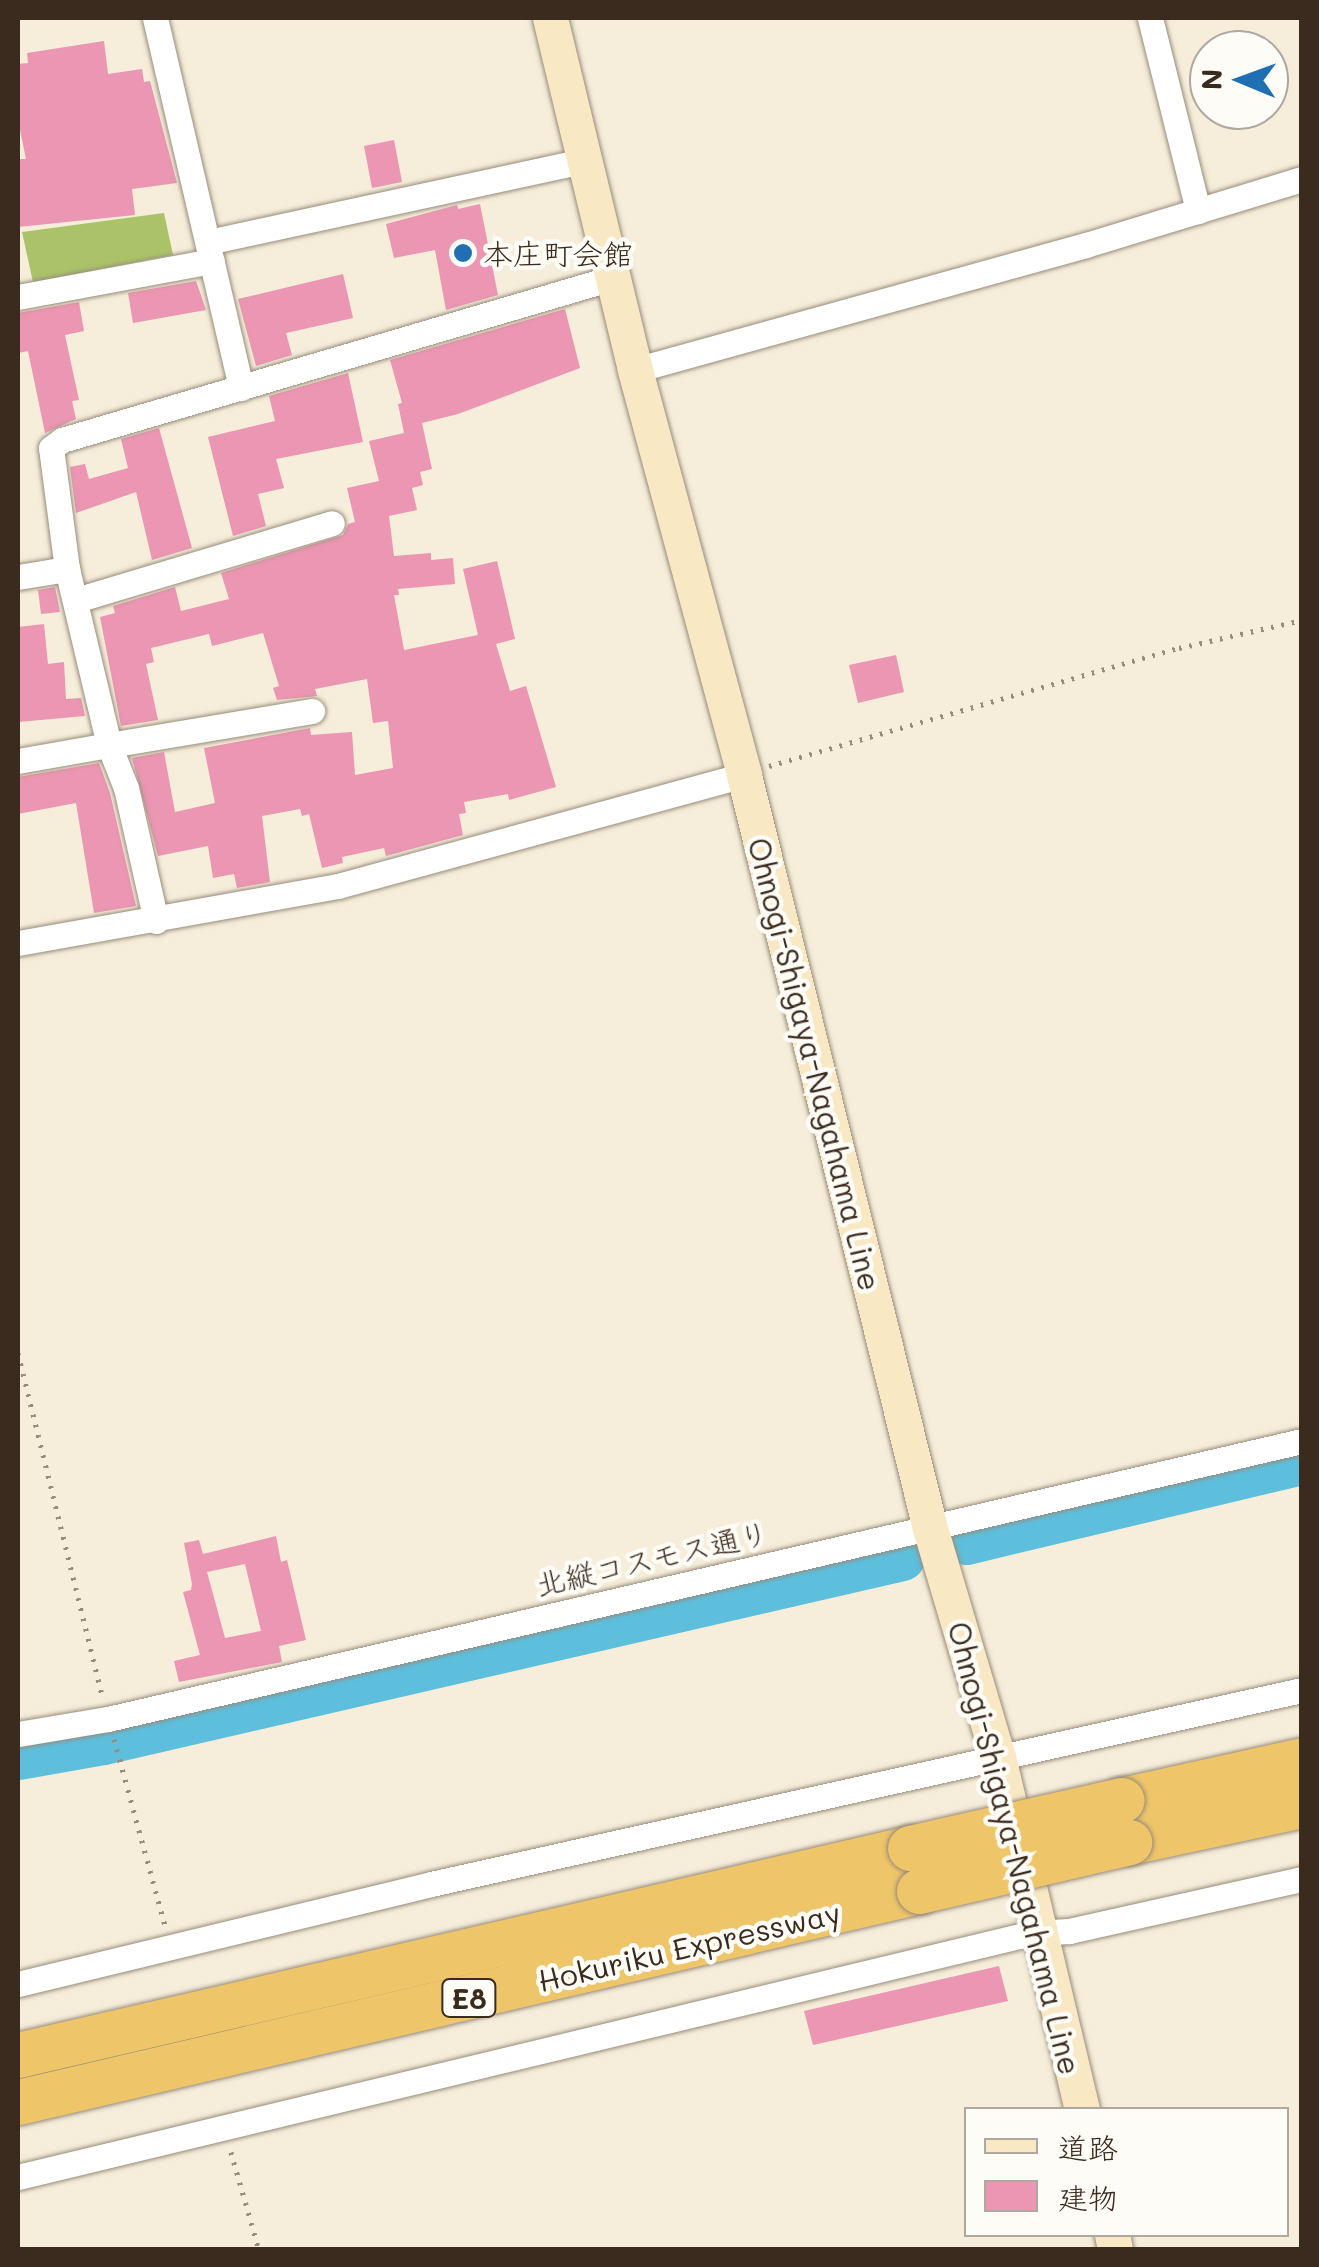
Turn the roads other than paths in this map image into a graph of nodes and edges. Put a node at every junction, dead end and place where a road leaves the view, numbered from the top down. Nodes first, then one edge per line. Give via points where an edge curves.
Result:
1 (155, 18) edge
2 (550, 18) edge
3 (1150, 18) edge
4 (583, 160) junction
5 (1302, 179) edge
6 (1198, 210) junction
7 (210, 252) junction
8 (612, 278) junction
9 (18, 297) edge
10 (635, 370) junction
11 (241, 388) junction
12 (332, 522) dead end
13 (67, 569) junction
14 (18, 578) edge
15 (76, 600) junction
16 (312, 711) dead end
17 (109, 746) junction
18 (18, 760) edge
19 (744, 775) junction
20 (156, 921) junction
21 (18, 943) edge
22 (1302, 1441) edge
23 (930, 1528) junction
24 (1302, 1690) edge
25 (18, 1734) edge
26 (998, 1757) junction
27 (1302, 1760) edge
28 (1302, 1805) edge
29 (1125, 1821) junction
30 (1302, 1879) edge
31 (1040, 1932) junction
32 (18, 1984) edge
33 (18, 2055) edge
34 (18, 2102) edge
35 (1081, 2107) edge
36 (18, 2177) edge

1 - 7 street
2 - 4 main road, Ohnogi-Shigaya-Nagahama Line
3 - 6 street
4 - 7 street
4 - 8 main road, Ohnogi-Shigaya-Nagahama Line
5 - 6 street
6 - 10 street
7 - 9 street
7 - 11 street
8 - 10 main road, Ohnogi-Shigaya-Nagahama Line
8 - 11 street
10 - 19 main road, Ohnogi-Shigaya-Nagahama Line
11 - 13 street via 51,448
12 - 15 street
13 - 14 street
13 - 15 street
15 - 17 street
16 - 17 street
17 - 18 street
17 - 20 street via 126,788
19 - 20 street via 338,886
19 - 23 main road, Ohnogi-Shigaya-Nagahama Line
20 - 21 street
22 - 23 street, 北縦コスモス通り
23 - 25 street, 北縦コスモス通り via 108,1719
23 - 26 main road, Ohnogi-Shigaya-Nagahama Line
24 - 26 street
26 - 31 main road, Ohnogi-Shigaya-Nagahama Line
26 - 32 street
27 - 29 highway, Hokuriku Expressway / E8
28 - 29 highway, Hokuriku Expressway / E8
29 - 33 highway, Hokuriku Expressway / E8, bridge via 910,1848
29 - 34 highway, Hokuriku Expressway / E8, bridge via 919,1891
30 - 31 street
31 - 35 main road, Ohnogi-Shigaya-Nagahama Line
31 - 36 street

